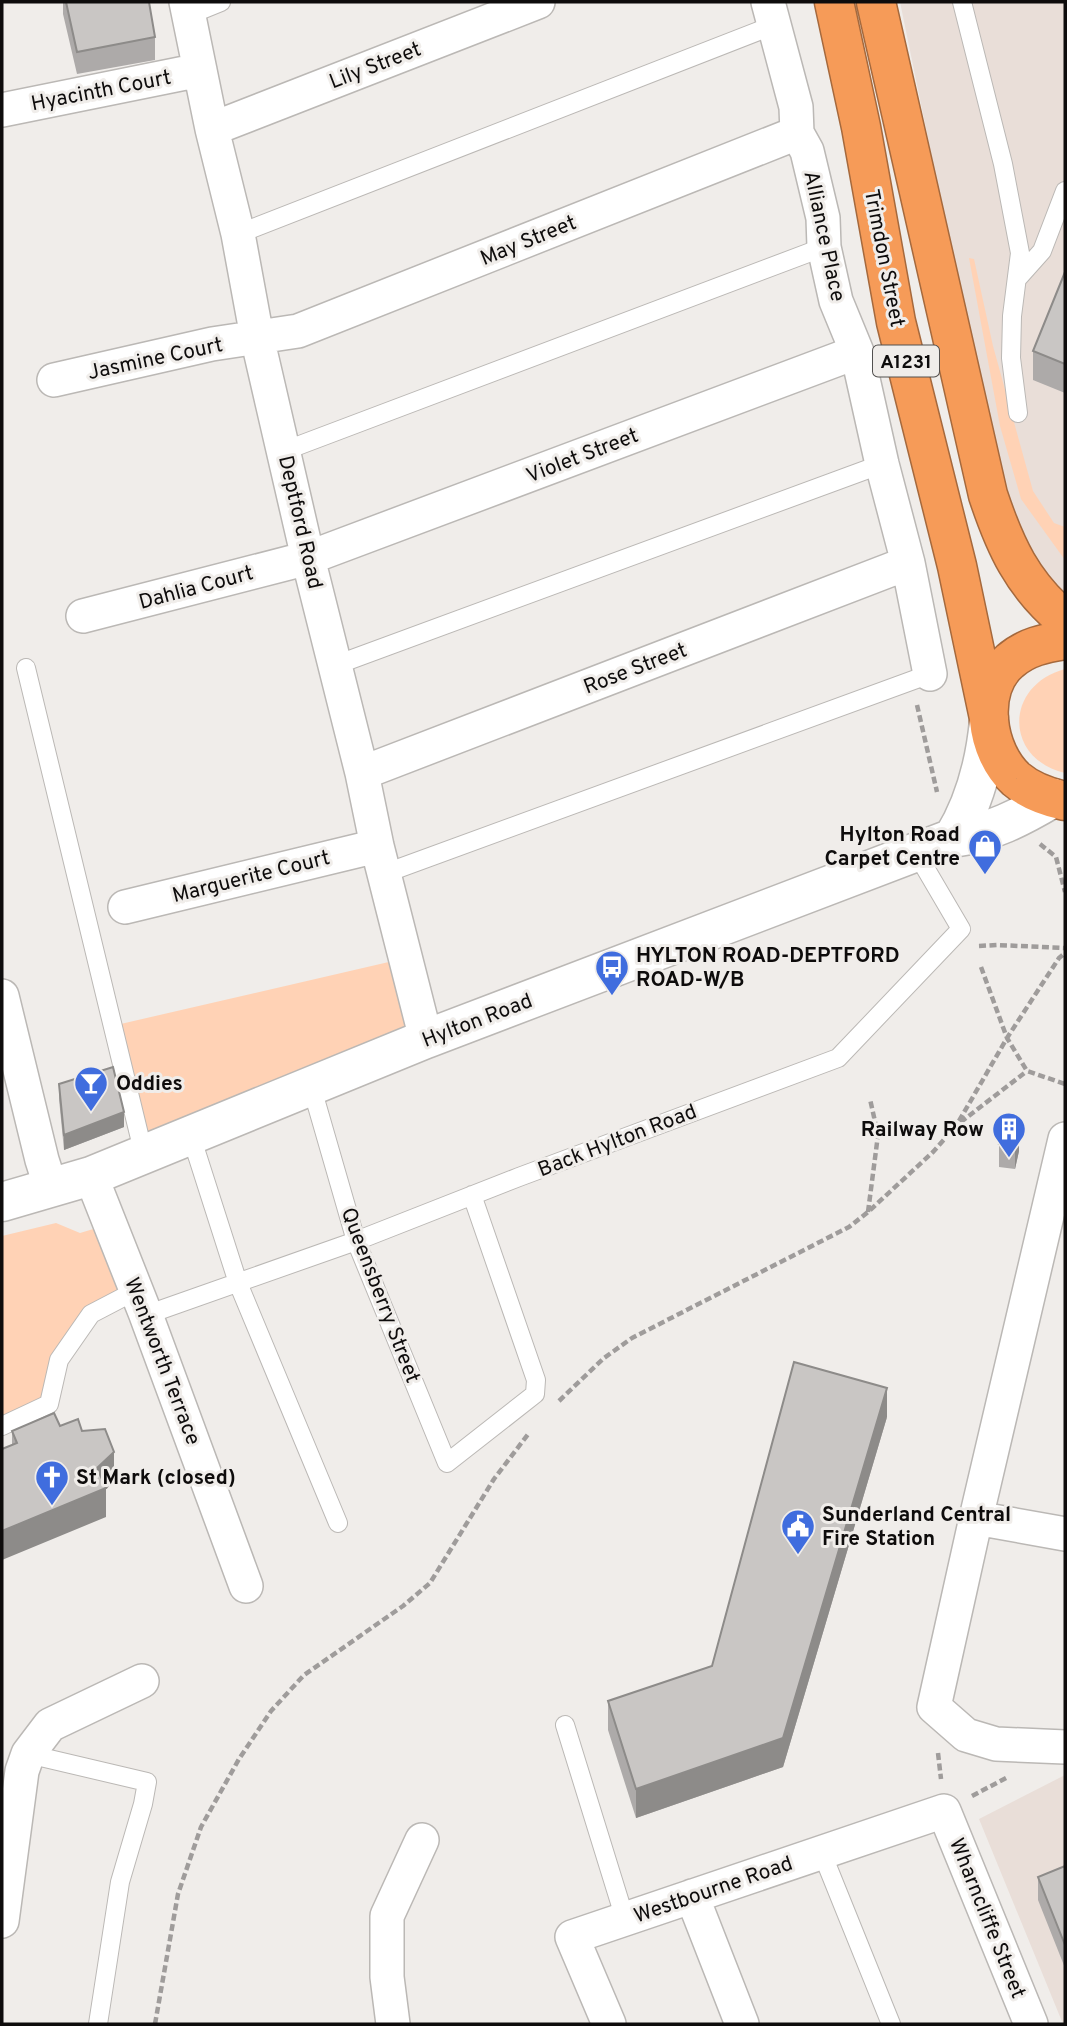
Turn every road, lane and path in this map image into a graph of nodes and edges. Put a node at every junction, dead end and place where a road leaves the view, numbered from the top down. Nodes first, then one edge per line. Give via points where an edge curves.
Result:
1 (220, 2) edge
2 (538, 2) edge
3 (834, 2) edge
4 (876, 2) edge
5 (962, 2) edge
6 (188, 8) edge
7 (771, 13) edge
8 (200, 70) junction
9 (2, 110) edge
10 (212, 128) junction
11 (797, 133) junction
12 (1065, 191) edge
13 (238, 234) junction
14 (824, 247) junction
15 (1017, 279) junction
16 (257, 337) junction
17 (857, 352) junction
18 (54, 380) dead end
19 (1018, 413) dead end
20 (284, 451) junction
21 (882, 464) junction
22 (308, 558) junction
23 (908, 563) junction
24 (83, 617) dead end
25 (1065, 620) edge
26 (1065, 640) edge
27 (336, 665) junction
28 (26, 668) dead end
29 (930, 674) joint
30 (989, 720) junction
31 (362, 773) junction
32 (1060, 804) edge
33 (953, 838) junction
34 (916, 854) junction
35 (1065, 856) edge
36 (381, 860) junction
37 (1065, 892) edge
38 (125, 907) dead end
39 (971, 947) dead end
40 (1065, 951) edge
41 (981, 967) dead end
42 (2, 996) edge
43 (1007, 1038) junction
44 (426, 1040) junction
45 (1027, 1071) junction
46 (1065, 1084) edge
47 (311, 1085) junction
48 (870, 1099) dead end
49 (957, 1125) junction
50 (191, 1136) junction
51 (1065, 1139) edge
52 (144, 1155) junction
53 (91, 1176) junction
54 (51, 1188) junction
55 (472, 1195) junction
56 (2, 1202) edge
57 (868, 1212) junction
58 (356, 1241) junction
59 (238, 1283) junction
60 (141, 1302) junction
61 (559, 1402) dead end
62 (2, 1426) edge
63 (531, 1431) dead end
64 (976, 1518) junction
65 (338, 1523) dead end
66 (1065, 1534) edge
67 (246, 1586) dead end
68 (142, 1681) dead end
69 (565, 1725) dead end
70 (1065, 1747) edge
71 (17, 1767) edge
72 (944, 1811) joint
73 (422, 1840) dead end
74 (822, 1853) junction
75 (692, 1896) junction
76 (625, 1919) junction
77 (2, 1921) edge
78 (98, 2024) edge
79 (155, 2024) edge
80 (393, 2024) edge
81 (609, 2024) edge
82 (743, 2024) edge
83 (891, 2024) edge
84 (1031, 2024) edge

1 - 6 lane
2 - 10 street, Lily Street
3 - 30 highway, Trimdon Street / A1231 via 896,321 957,565
4 - 25 highway, A1231 via 988,495 1013,560 1036,592
5 - 15 lane via 1003,164 1020,253
6 - 8 street, Deptford Road
7 - 11 street, Alliance Place via 796,107
7 - 13 lane
8 - 9 street, Hyacinth Court
8 - 10 street, Deptford Road
10 - 13 street, Deptford Road
11 - 14 street, Alliance Place via 807,151 823,218
11 - 16 street, May Street via 298,331
12 - 15 lane via 1042,251
13 - 16 street, Deptford Road
14 - 17 street, Alliance Place via 836,301
14 - 20 lane
15 - 19 lane via 1011,358
16 - 18 street, Jasmine Court
16 - 20 street, Deptford Road
17 - 21 street, Alliance Place
17 - 22 street, Violet Street
20 - 22 street, Deptford Road
21 - 23 street, Alliance Place
21 - 27 lane
22 - 24 street, Dahlia Court
22 - 27 street, Deptford Road
23 - 29 street, Alliance Place
23 - 31 street, Rose Street
26 - 30 highway via 1040,644 1008,662 996,678
27 - 31 street, Deptford Road
28 - 52 lane
29 - 36 lane
30 - 32 highway, Trimdon Street via 1002,761 1014,777
30 - 33 street via 980,778
31 - 36 street, Deptford Road
32 - 33 street, Hylton Road via 979,834
33 - 34 street, Hylton Road
34 - 44 street, Hylton Road
34 - 55 lane, Back Hylton Road via 961,929 838,1058
35 - 37 path via 1056,857
36 - 38 street, Marguerite Court
36 - 44 street, Deptford Road
39 - 40 path
40 - 43 path
41 - 43 path
42 - 54 street
43 - 45 path
43 - 49 path
44 - 47 street, Hylton Road
45 - 46 path
45 - 49 path
47 - 50 street, Hylton Road
47 - 58 lane, Queensberry Street
48 - 57 path via 878,1135
49 - 57 path
50 - 52 street, Hylton Road
50 - 59 lane
51 - 64 street
52 - 53 street, Hylton Road
53 - 54 street, Hylton Road
53 - 60 street, Wentworth Terrace
54 - 56 street, Hylton Road
55 - 58 lane, Back Hylton Road
55 - 58 lane, Queensberry Street via 536,1380 535,1394 447,1463
57 - 61 path via 849,1227 632,1338
58 - 59 lane, Back Hylton Road
59 - 60 lane, Back Hylton Road
59 - 65 lane
60 - 62 lane, Back Hylton Road via 91,1314 59,1360 49,1404
60 - 67 street, Wentworth Terrace
63 - 79 path via 494,1479 430,1583 304,1675 271,1711 239,1759 201,1827 178,1894
64 - 66 street
64 - 70 street via 934,1707 966,1735 996,1744
68 - 71 street via 50,1725
69 - 76 lane
71 - 77 street
71 - 78 lane via 147,1782 120,1882
72 - 74 street, Westbourne Road
72 - 84 street, Wharncliffe Street
73 - 80 street via 387,1916
74 - 75 street, Westbourne Road
74 - 83 lane
75 - 76 street, Westbourne Road
75 - 82 street
76 - 81 street, Westbourne Road via 572,1937

